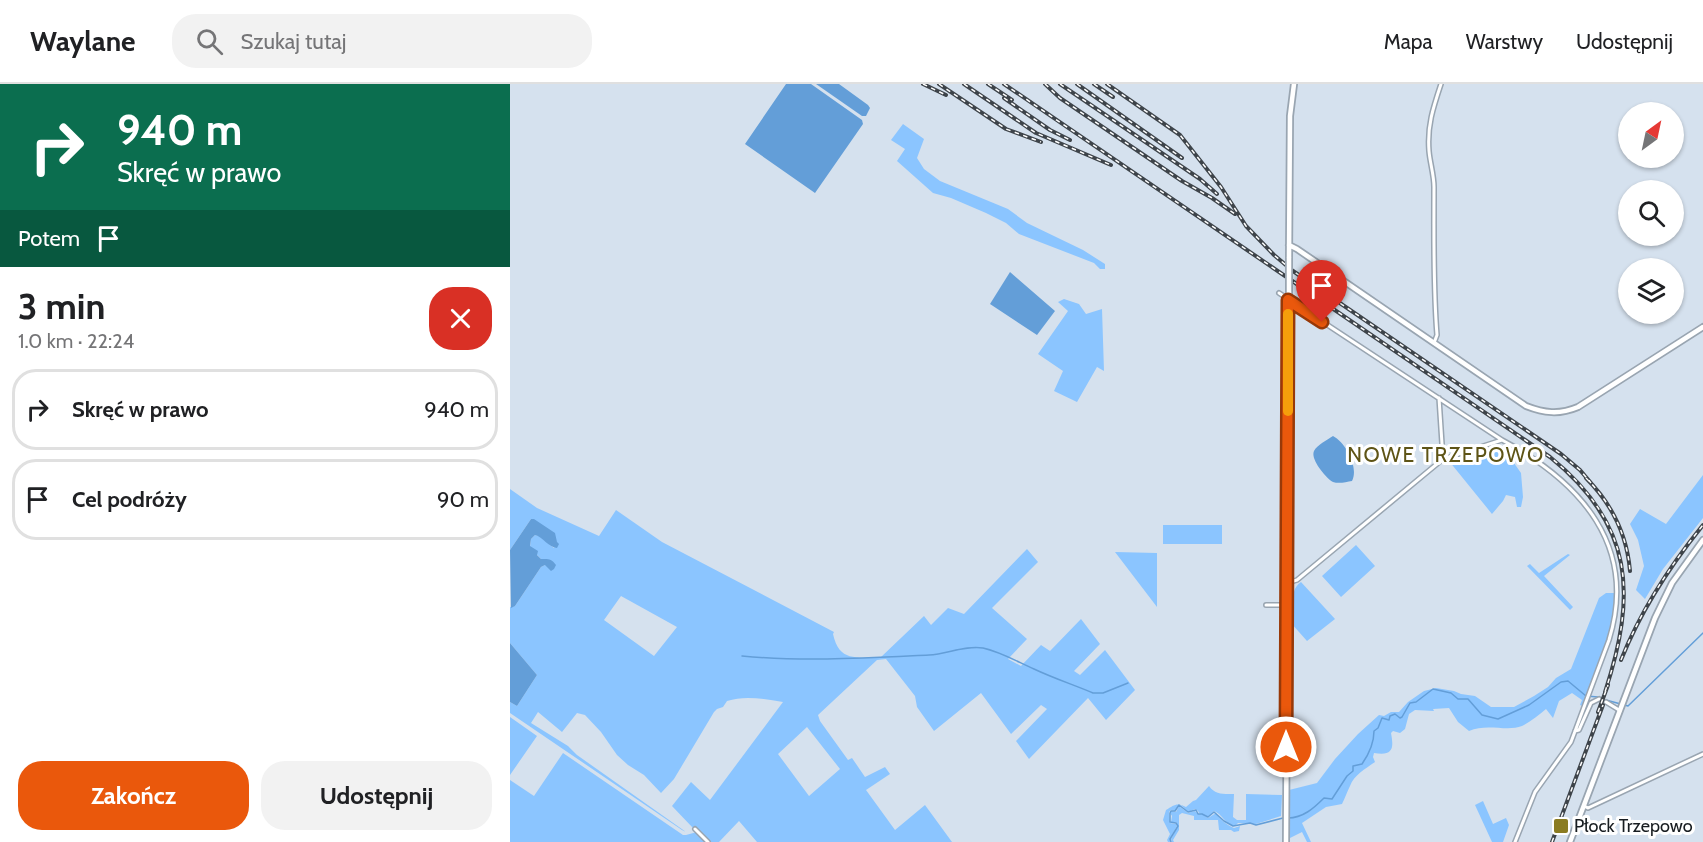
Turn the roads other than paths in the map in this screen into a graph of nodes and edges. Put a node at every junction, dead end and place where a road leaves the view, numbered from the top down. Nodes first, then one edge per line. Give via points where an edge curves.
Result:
1 (1294, 84) edge
2 (1441, 84) edge
3 (1289, 245) junction
4 (1279, 293) dead end
5 (1288, 298) junction
6 (1703, 327) edge
7 (1434, 342) junction
8 (1439, 398) junction
9 (1502, 440) junction
10 (1443, 459) junction
11 (1703, 540) edge
12 (1287, 582) junction
13 (1266, 605) dead end
14 (1287, 605) junction
15 (1599, 699) dead end
16 (1606, 702) dead end
17 (1620, 709) junction
18 (1575, 731) junction
19 (1703, 754) edge
20 (1584, 806) junction
21 (695, 829) dead end
22 (708, 842) edge
23 (1286, 842) edge
24 (1515, 842) edge
25 (1570, 842) edge

1 - 3 street via 1290,116
2 - 7 street via 1428,128 1434,179
3 - 5 street, bridge
3 - 7 street
4 - 5 street
5 - 8 street
5 - 12 street
6 - 7 street via 1578,407 1558,413 1526,406
8 - 9 street
8 - 10 street
9 - 10 street
9 - 18 street via 1575,492 1594,517 1608,546 1616,579 1616,606 1609,640
10 - 12 street via 1297,580
11 - 17 street via 1662,603
12 - 14 street
13 - 14 street
14 - 23 street
15 - 18 street via 1593,701
16 - 17 street
17 - 20 street
18 - 24 street via 1567,749 1535,792
19 - 20 street via 1588,808
20 - 25 street
21 - 22 street

